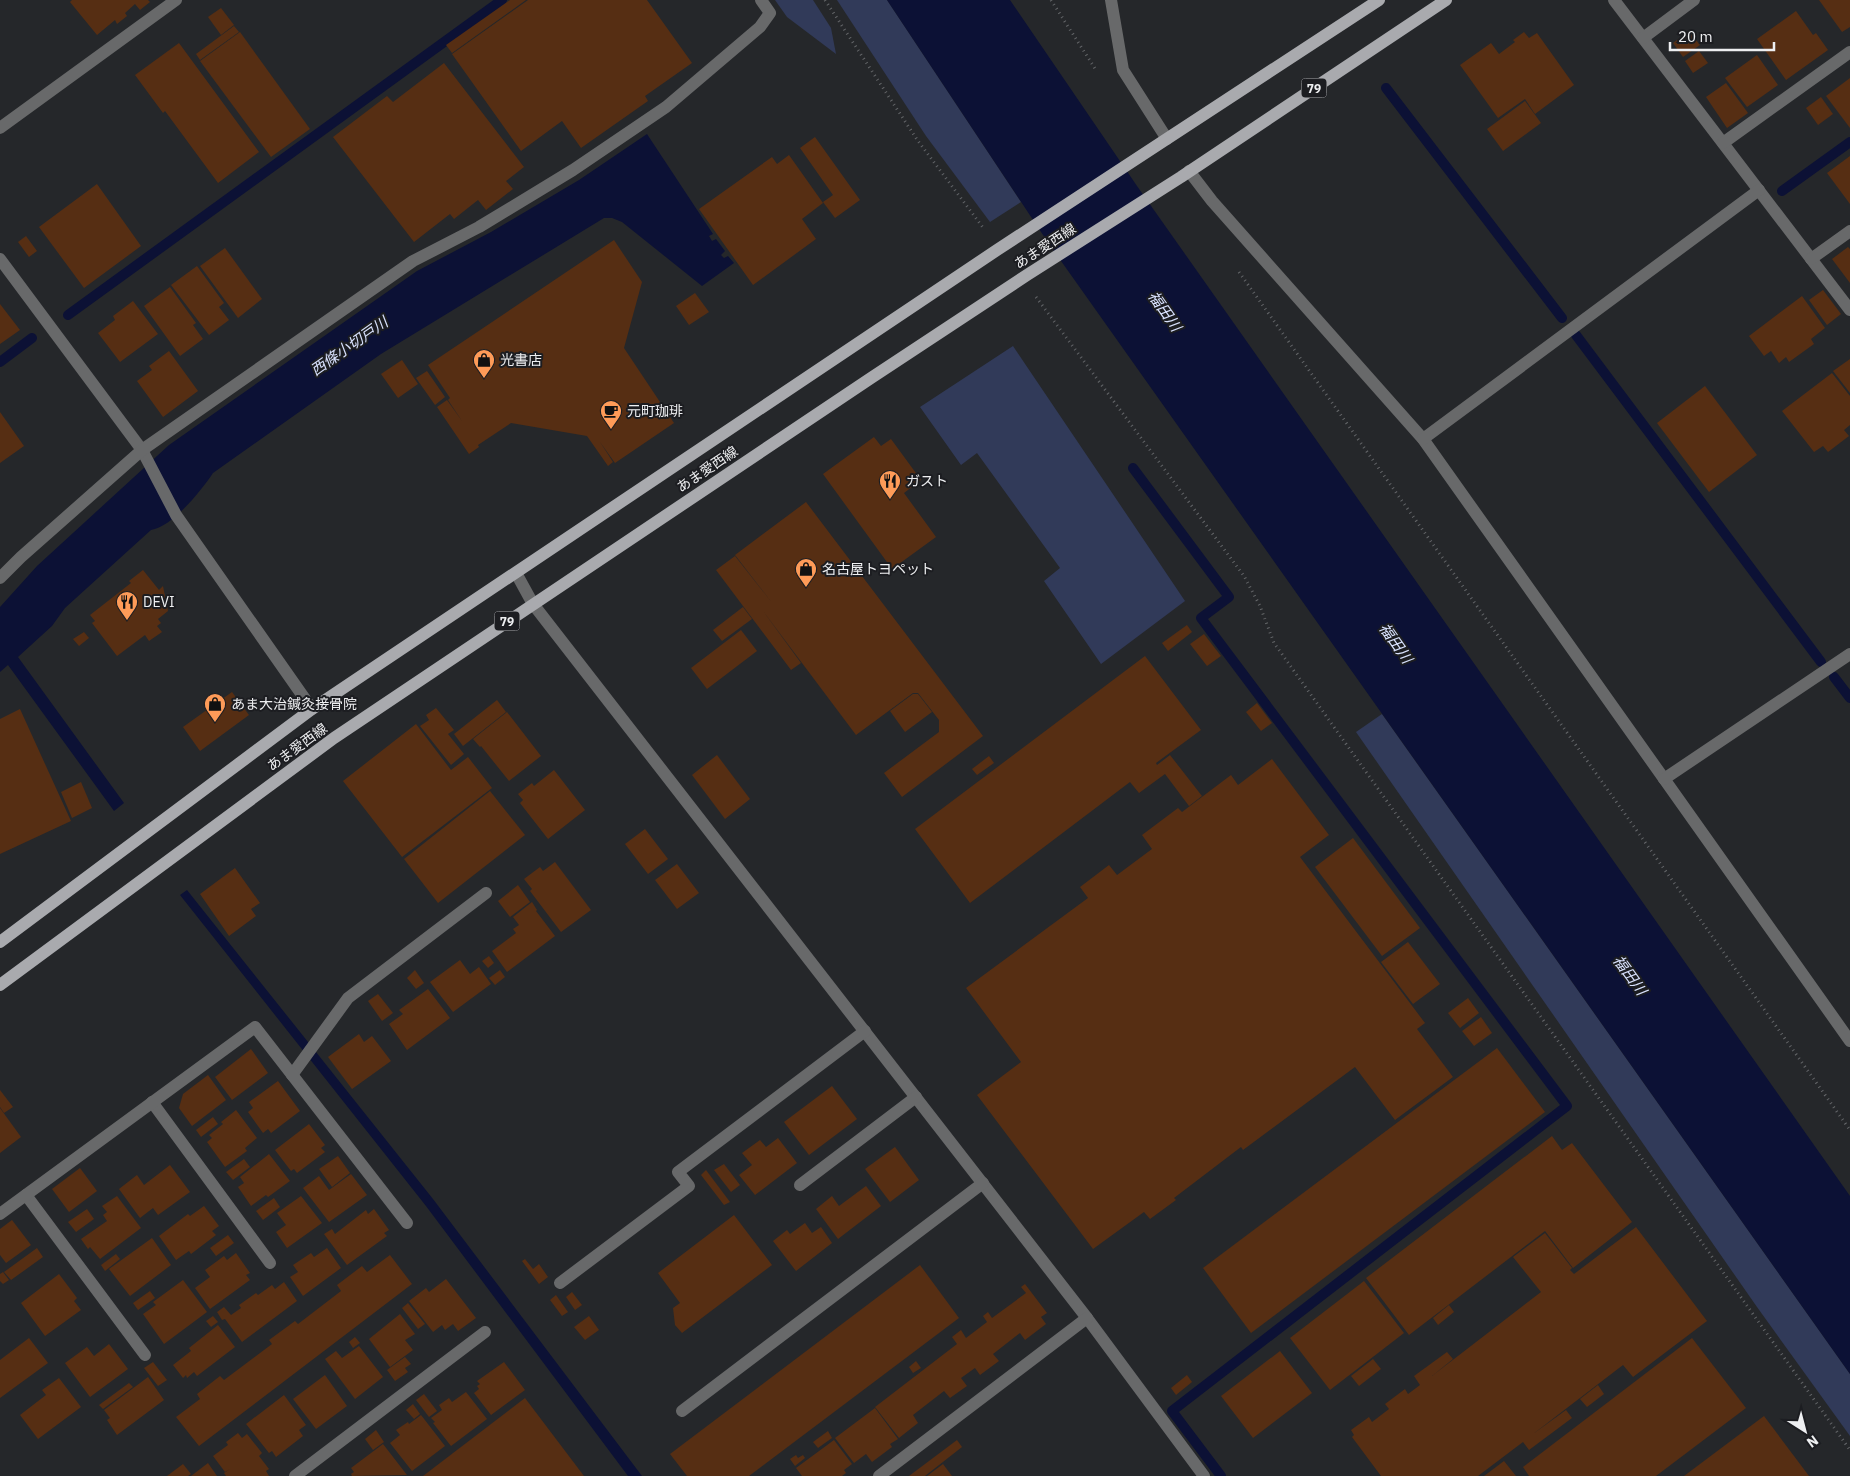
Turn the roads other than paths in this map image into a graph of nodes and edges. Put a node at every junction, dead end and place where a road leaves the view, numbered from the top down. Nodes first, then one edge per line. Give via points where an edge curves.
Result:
1 (176, 0) edge
2 (761, 0) edge
3 (1112, 0) edge
4 (1379, 0) edge
5 (1446, 0) edge
6 (1614, 0) edge
7 (1694, 0) edge
8 (1643, 38) junction
9 (1850, 52) edge
10 (0, 128) edge
11 (1162, 142) junction
12 (1723, 143) junction
13 (1185, 174) junction
14 (1759, 190) junction
15 (1850, 231) edge
16 (0, 259) edge
17 (1811, 259) junction
18 (1850, 310) edge
19 (1423, 439) junction
20 (145, 455) junction
21 (516, 572) junction
22 (0, 578) edge
23 (533, 604) junction
24 (1850, 654) edge
25 (312, 709) junction
26 (1664, 779) junction
27 (486, 893) dead end
28 (0, 942) edge
29 (0, 985) edge
30 (865, 1031) junction
31 (1850, 1041) edge
32 (292, 1076) junction
33 (916, 1097) junction
34 (152, 1102) junction
35 (983, 1184) junction
36 (800, 1185) dead end
37 (26, 1195) junction
38 (0, 1214) edge
39 (407, 1224) dead end
40 (270, 1263) dead end
41 (560, 1284) dead end
42 (1087, 1318) junction
43 (485, 1332) dead end
44 (145, 1355) dead end
45 (682, 1411) dead end
46 (296, 1476) edge
47 (879, 1476) edge
48 (1204, 1476) edge

1 - 10 street
2 - 20 street via 770,13 760,27 666,107 548,186 413,261
3 - 11 street via 1123,70
4 - 11 main road, あま愛西線
5 - 13 main road, あま愛西線 / 79
6 - 8 street
7 - 8 street
8 - 12 street
9 - 12 street
11 - 21 main road, あま愛西線
12 - 14 street
13 - 19 street
13 - 23 main road, あま愛西線 / 79 via 1024,277
14 - 17 street
14 - 19 street
15 - 17 street
16 - 20 street
17 - 18 street
19 - 26 street
20 - 22 street
20 - 25 street via 176,515
21 - 23 street
21 - 25 main road, あま愛西線
23 - 29 main road, あま愛西線 / 79 via 334,738
23 - 30 street
24 - 26 street
25 - 28 main road, あま愛西線
26 - 31 street
27 - 32 street via 348,998
30 - 33 street
30 - 41 street via 678,1172 689,1186
32 - 34 street via 255,1027
32 - 39 street
33 - 35 street
33 - 36 street
34 - 37 street
34 - 40 street
35 - 42 street
35 - 45 street
37 - 38 street
37 - 44 street
42 - 47 street
42 - 48 street
43 - 46 street

